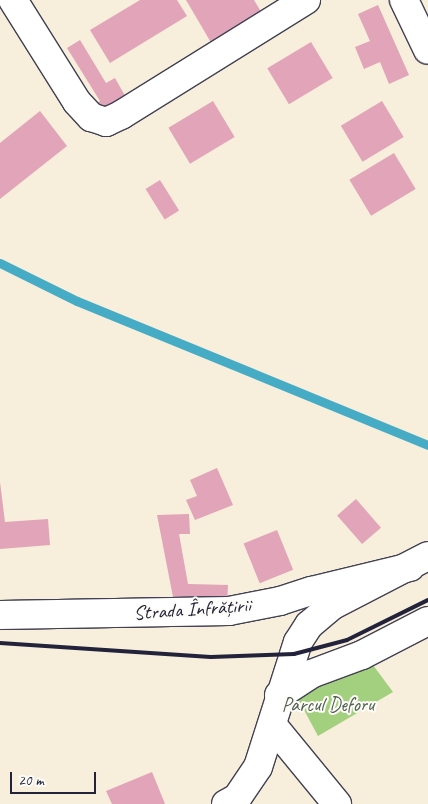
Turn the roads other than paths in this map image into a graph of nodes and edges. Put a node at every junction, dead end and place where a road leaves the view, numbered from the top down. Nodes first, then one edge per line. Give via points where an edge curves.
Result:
1 (13, 0) edge
2 (306, 0) edge
3 (404, 0) edge
4 (428, 50) edge
5 (419, 561) edge
6 (0, 615) edge
7 (428, 621) edge
8 (279, 695) junction
9 (273, 726) junction
10 (226, 804) edge
11 (337, 804) edge

1 - 2 street via 77,102 91,117 106,122
3 - 4 street
5 - 6 street, Strada Înfrățirii via 280,601 230,611
5 - 8 street via 333,605 310,625 298,642
7 - 8 street via 362,655 312,674
8 - 9 street
9 - 10 street via 258,767 236,798
9 - 11 street

